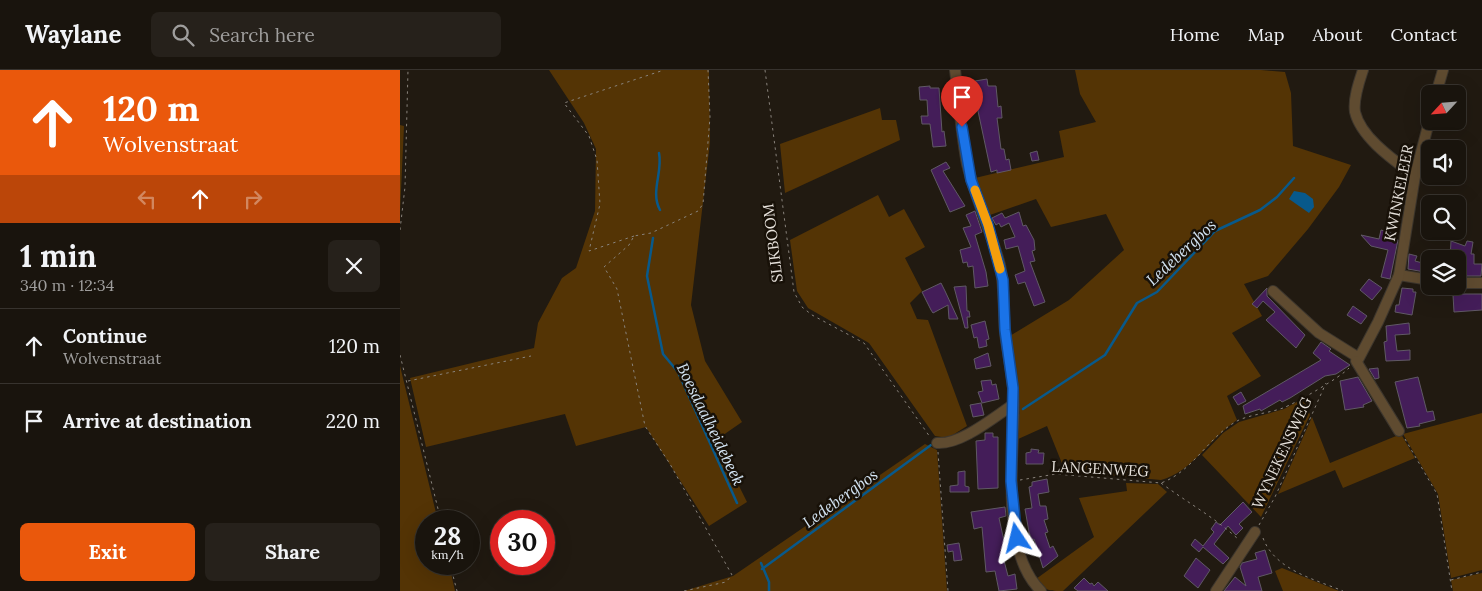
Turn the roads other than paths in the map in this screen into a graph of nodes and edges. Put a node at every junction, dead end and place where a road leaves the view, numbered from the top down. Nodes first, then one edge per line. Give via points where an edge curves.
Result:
1 (955, 70) edge
2 (1362, 70) edge
3 (1443, 70) edge
4 (1439, 85) edge
5 (1427, 130) edge
6 (1415, 176) junction
7 (1399, 274) junction
8 (1421, 278) edge
9 (1466, 283) edge
10 (1482, 283) edge
11 (1273, 291) dead end
12 (1356, 361) road end
13 (1014, 404) junction
14 (1400, 431) road end
15 (937, 443) road end
16 (1258, 533) road end
17 (1041, 591) edge
18 (1216, 591) edge

1 - 13 street via 967,162 1003,280
2 - 6 street via 1355,111 1362,127 1382,150
3 - 4 street
5 - 6 street, KWINKELEER
6 - 7 street, KWINKELEER
7 - 8 street
7 - 11 street, KWINKELEER via 1358,358 1319,333
9 - 10 street
12 - 14 street
13 - 15 street via 958,440
13 - 17 street via 1013,518 1022,556
16 - 18 street

